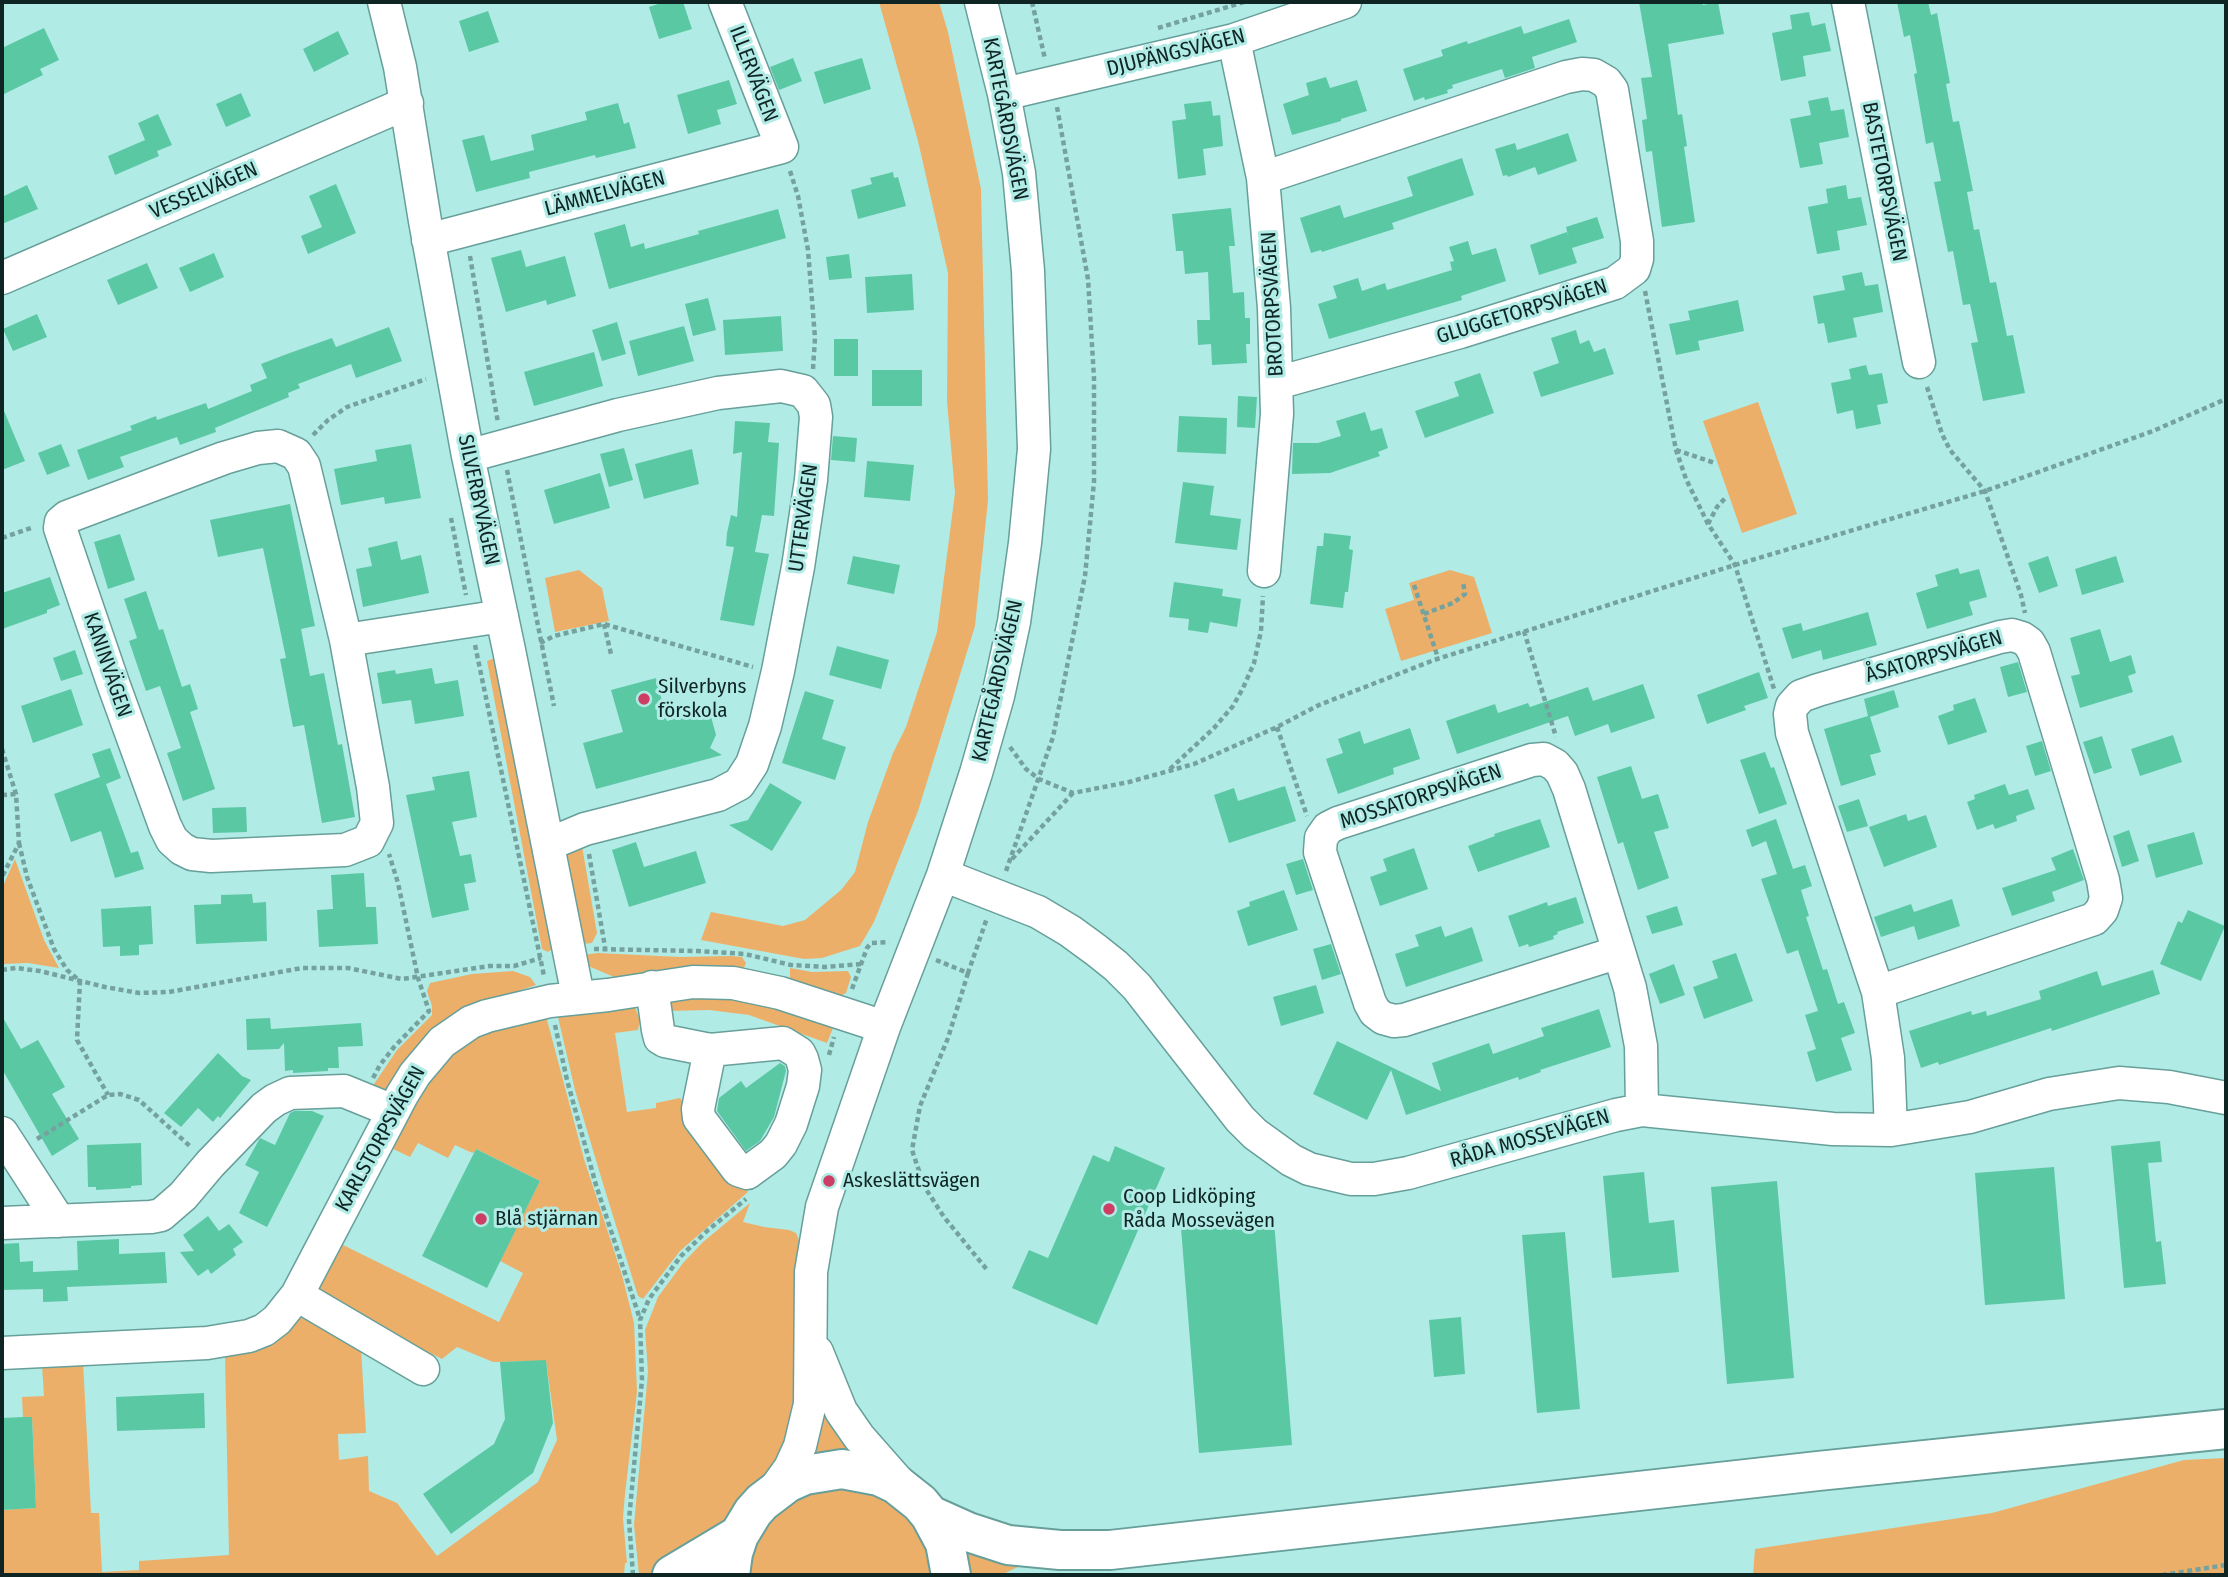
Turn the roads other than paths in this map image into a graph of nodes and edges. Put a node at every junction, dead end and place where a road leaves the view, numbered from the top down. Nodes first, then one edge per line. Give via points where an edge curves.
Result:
1 (384, 2) edge
2 (725, 2) edge
3 (981, 2) edge
4 (1345, 2) edge
5 (1848, 2) edge
6 (1234, 40) junction
7 (1004, 94) junction
8 (407, 103) junction
9 (782, 147) joint
10 (1263, 178) junction
11 (428, 240) junction
12 (2, 278) edge
13 (1919, 362) road end
14 (1278, 383) junction
15 (468, 456) junction
16 (1264, 571) road end
17 (502, 616) junction
18 (346, 640) junction
19 (549, 844) junction
20 (943, 875) junction
21 (1619, 952) junction
22 (652, 987) junction
23 (1878, 992) junction
24 (578, 996) junction
25 (884, 1027) junction
26 (710, 1050) dead end
27 (2226, 1098) edge
28 (1642, 1110) junction
29 (393, 1111) junction
30 (1891, 1130) junction
31 (6, 1140) edge
32 (59, 1221) junction
33 (2, 1223) edge
34 (297, 1295) junction
35 (812, 1338) junction
36 (2, 1353) edge
37 (423, 1369) dead end
38 (2226, 1429) edge
39 (772, 1493) junction
40 (919, 1504) junction
41 (739, 1535) junction
42 (1110, 1550) junction
43 (672, 1575) edge
44 (730, 1575) edge
45 (951, 1575) edge
46 (1028, 1575) edge

1 - 8 street, SILVERBYVÄGEN
2 - 9 street, ILLERVÄGEN
3 - 7 street, KARTEGÅRDSVÄGEN
4 - 6 street, DJUPÄNGSVÄGEN
5 - 13 street, BASTETORPSVÄGEN
6 - 7 street, DJUPÄNGSVÄGEN via 1049,73
6 - 10 street, BROTORPSVÄGEN
7 - 20 street, KARTEGÅRDSVÄGEN via 1019,173 1028,271 1034,449 1014,622 998,696
8 - 11 street, SILVERBYVÄGEN
8 - 12 street, VESSELVÄGEN
9 - 11 street, LÄMMELVÄGEN
10 - 14 street, BROTORPSVÄGEN
10 - 14 street, GLUGGETORPSVÄGEN via 1566,77 1594,75 1612,90 1637,241 1634,269 1602,287
11 - 15 street, SILVERBYVÄGEN
14 - 16 street, BROTORPSVÄGEN
15 - 17 street, SILVERBYVÄGEN
15 - 19 street, UTTERVÄGEN via 718,393 794,387 814,405 811,480 798,567 765,726 752,764 739,784 718,795 585,829
17 - 18 street
17 - 19 street, SILVERBYVÄGEN
18 - 18 street, KANINVÄGEN via 304,467 296,454 278,446 258,448 61,522 113,683 172,840 192,854 345,850 368,841 377,823
19 - 24 street, SILVERBYVÄGEN
20 - 25 street, KARTEGÅRDSVÄGEN
20 - 28 street, RÅDA MOSSEVÄGEN via 1038,912 1116,966 1255,1135 1309,1168 1351,1179 1374,1179
21 - 21 street, MOSSATORPSVÄGEN via 1569,789 1562,773 1544,759 1338,823 1321,838 1320,852 1370,1003 1383,1018 1414,1017
21 - 28 street via 1638,1027
22 - 24 street, KARLSTORPSVÄGEN
22 - 25 street, KARLSTORPSVÄGEN via 733,984 780,993
22 - 26 street via 660,1038
23 - 23 street, ÅSATORPSVÄGEN via 1792,733 1792,706 1801,696 1818,690 2000,636 2022,638 2034,652 2103,880 2106,898 2102,910 2094,919
23 - 30 street via 1888,1058
24 - 29 street, KARLSTORPSVÄGEN via 487,1016 454,1032 428,1057
25 - 35 street, KARTEGÅRDSVÄGEN via 822,1207 811,1272
27 - 30 street, RÅDA MOSSEVÄGEN via 2119,1083
28 - 30 street, RÅDA MOSSEVÄGEN via 1833,1129
29 - 32 street via 336,1090 285,1094 264,1108 161,1215
29 - 34 street, KARLSTORPSVÄGEN
31 - 32 street
32 - 33 street
34 - 36 street, KARLSTORPSVÄGEN via 277,1320 249,1336 208,1343
34 - 37 street
35 - 39 street, KARTEGÅRDSVÄGEN via 805,1428 790,1468
35 - 40 street, KARTEGÅRDSVÄGEN via 841,1411
38 - 42 main road
39 - 40 main road via 805,1475 842,1469 879,1476
39 - 41 main road
40 - 42 main road via 968,1532 1008,1545
40 - 45 main road via 944,1543
41 - 43 main road
41 - 44 main road
42 - 46 main road

